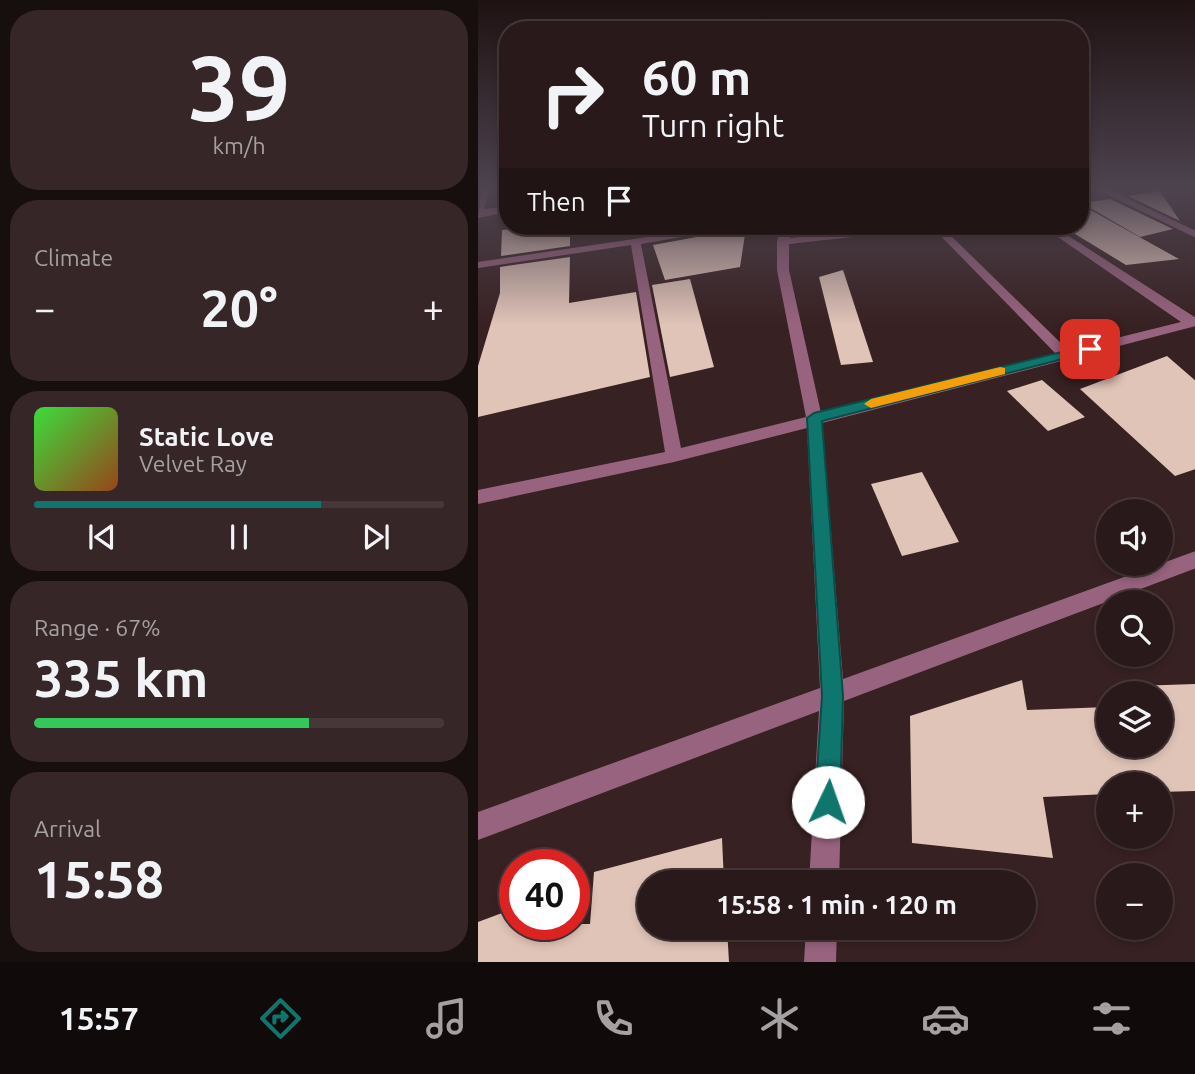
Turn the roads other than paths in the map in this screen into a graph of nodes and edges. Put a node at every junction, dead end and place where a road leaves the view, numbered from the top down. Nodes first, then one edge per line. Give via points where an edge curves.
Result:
1 (677, 235) edge
2 (783, 235) edge
3 (945, 235) edge
4 (1061, 235) edge
5 (635, 241) junction
6 (478, 265) edge
7 (1193, 323) edge
8 (1065, 355) junction
9 (814, 418) junction
10 (674, 456) junction
11 (478, 497) edge
12 (1195, 559) edge
13 (833, 696) junction
14 (478, 826) edge
15 (825, 870) edge
16 (821, 940) edge
17 (820, 962) edge

1 - 5 street
2 - 9 street via 788,300
3 - 8 street
4 - 7 street
5 - 6 street
5 - 10 street
7 - 8 street
8 - 9 street
9 - 10 street
9 - 13 street
10 - 11 street
12 - 13 street
13 - 14 street
13 - 15 street
16 - 17 street

